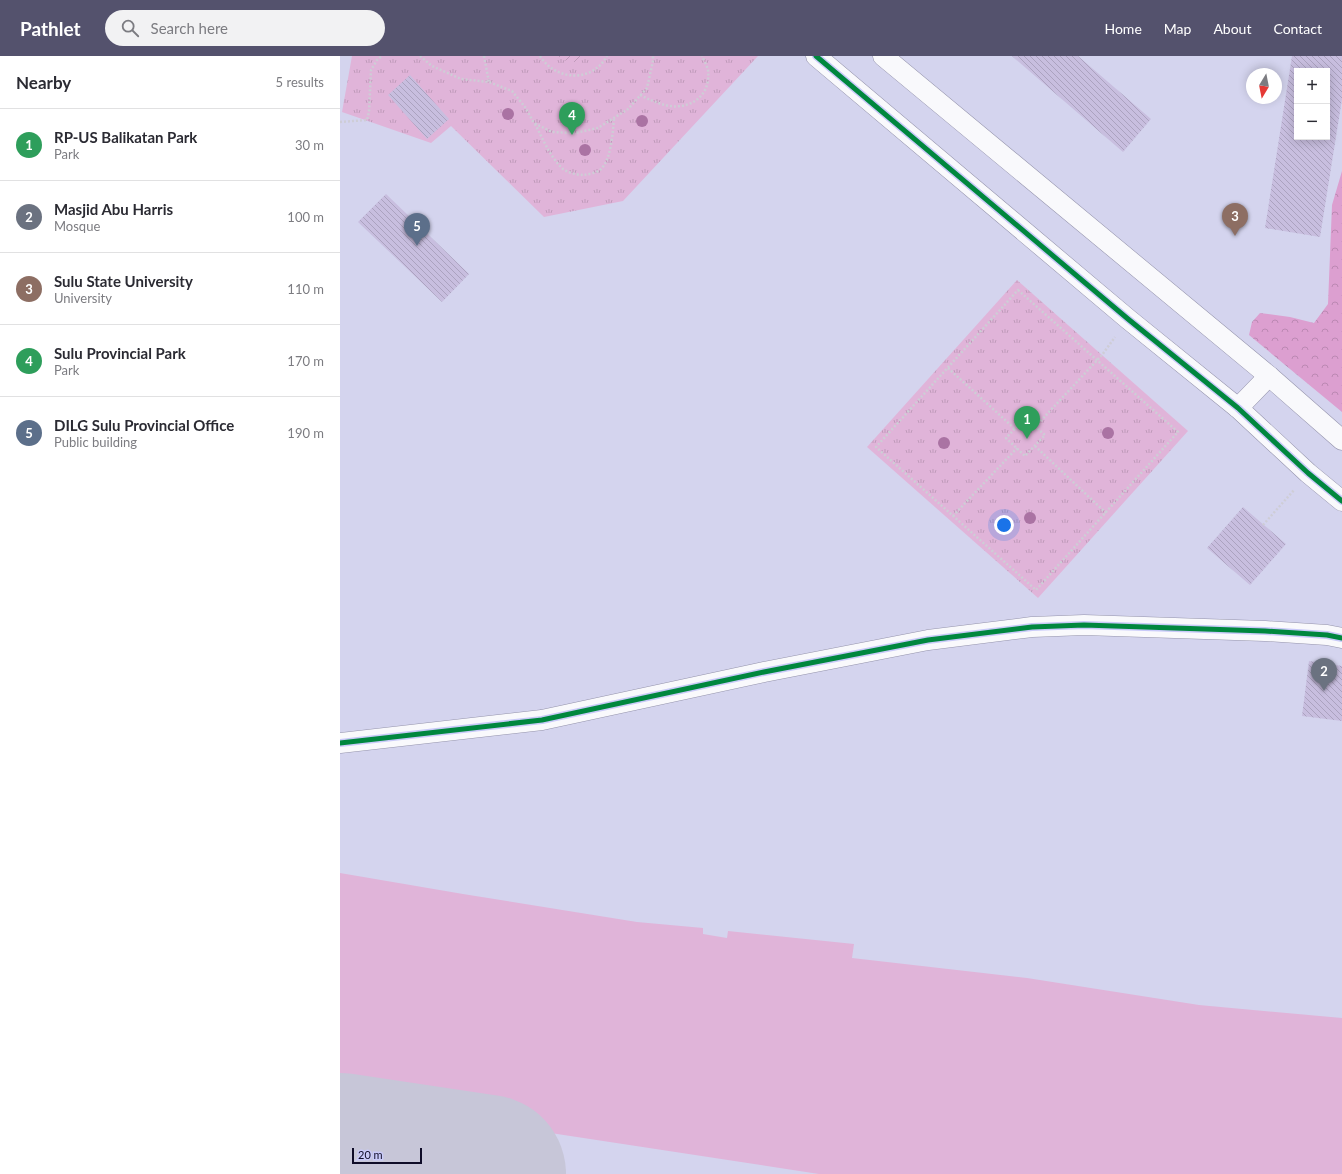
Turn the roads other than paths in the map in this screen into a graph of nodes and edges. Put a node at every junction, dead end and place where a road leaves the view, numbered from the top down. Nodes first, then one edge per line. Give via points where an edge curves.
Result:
1 (816, 56) edge
2 (883, 56) edge
3 (1269, 376) junction
4 (1238, 408) junction
5 (1342, 440) edge
6 (1342, 501) edge
7 (1342, 638) edge
8 (340, 743) edge

1 - 4 street via 1128,319
2 - 3 street
3 - 4 street
3 - 5 street
4 - 6 street
7 - 8 street via 1265,631 1084,625 1032,627 928,640 542,720

